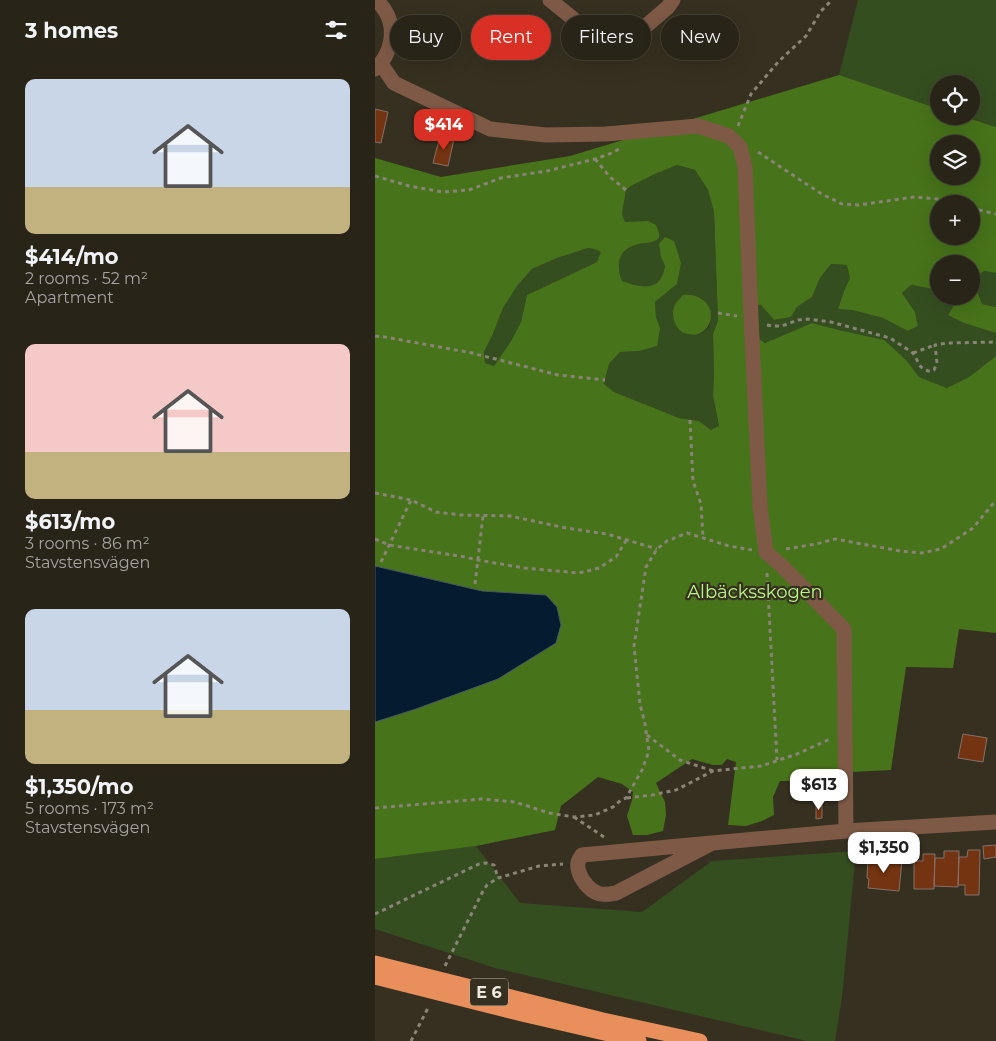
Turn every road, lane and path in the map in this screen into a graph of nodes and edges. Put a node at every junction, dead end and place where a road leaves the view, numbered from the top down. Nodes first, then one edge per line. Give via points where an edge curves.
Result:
1 (376, 0) edge
2 (550, 0) edge
3 (673, 0) edge
4 (832, 0) edge
5 (378, 66) edge
6 (734, 140) junction
7 (626, 145) dead end
8 (595, 159) junction
9 (375, 176) edge
10 (626, 190) dead end
11 (930, 198) edge
12 (980, 210) edge
13 (996, 214) edge
14 (718, 313) dead end
15 (751, 318) junction
16 (375, 336) edge
17 (996, 342) edge
18 (935, 345) junction
19 (913, 353) junction
20 (605, 380) dead end
21 (690, 420) dead end
22 (375, 493) edge
23 (411, 500) junction
24 (996, 500) edge
25 (483, 516) junction
26 (703, 538) junction
27 (375, 539) edge
28 (627, 539) junction
29 (389, 545) junction
30 (657, 550) junction
31 (766, 552) junction
32 (478, 560) junction
33 (381, 562) dead end
34 (475, 584) dead end
35 (646, 734) junction
36 (845, 737) junction
37 (777, 760) junction
38 (713, 771) junction
39 (626, 798) junction
40 (375, 808) edge
41 (574, 817) junction
42 (996, 822) edge
43 (846, 831) junction
44 (712, 843) junction
45 (624, 851) junction
46 (539, 866) dead end
47 (498, 878) junction
48 (375, 914) edge
49 (375, 963) edge
50 (444, 969) dead end
51 (375, 977) edge
52 (431, 1002) dead end
53 (411, 1041) edge
54 (639, 1041) edge
55 (700, 1041) edge

1 - 5 street via 384,8 392,37 389,51
2 - 3 street via 581,25 599,34 621,36 646,26
4 - 6 path via 806,36 751,94
5 - 6 street via 394,83 490,129 547,135 606,134 698,126
6 - 11 path via 842,204
6 - 15 street via 740,146 745,167
7 - 8 path
8 - 9 path via 501,178 469,190 443,192
8 - 10 path
12 - 13 path
14 - 15 path
15 - 19 path via 772,326 808,319 831,322 890,338
15 - 31 street via 760,506
16 - 20 path via 472,353 558,375
17 - 18 path
18 - 19 path
18 - 19 path via 937,363 933,370 921,367
21 - 26 path via 693,481 701,504
22 - 23 path
23 - 25 path via 436,512
23 - 29 path
24 - 31 path via 973,528 941,549 921,553 835,539
25 - 28 path via 510,516
25 - 32 path
26 - 30 path via 687,533 667,541
26 - 31 path
27 - 29 path
28 - 30 path
28 - 32 path via 616,557 599,568 579,573
29 - 32 path
29 - 33 path
30 - 35 path via 646,567 633,646
31 - 36 street via 844,629
31 - 37 path
32 - 34 path
35 - 38 path via 680,760
35 - 39 path via 649,751 643,770
36 - 37 path via 830,739
36 - 43 street
37 - 38 path via 761,766
38 - 39 path via 676,790
39 - 41 path via 595,815
40 - 41 path via 482,799 515,802
41 - 45 path
42 - 43 street
43 - 44 street
44 - 45 street
44 - 45 street via 616,893 599,894 587,886 578,862 582,855
46 - 47 path
47 - 48 path via 494,865 479,864
47 - 50 path via 482,893
49 - 55 highway, E 6
51 - 54 highway, E 6
52 - 53 path

